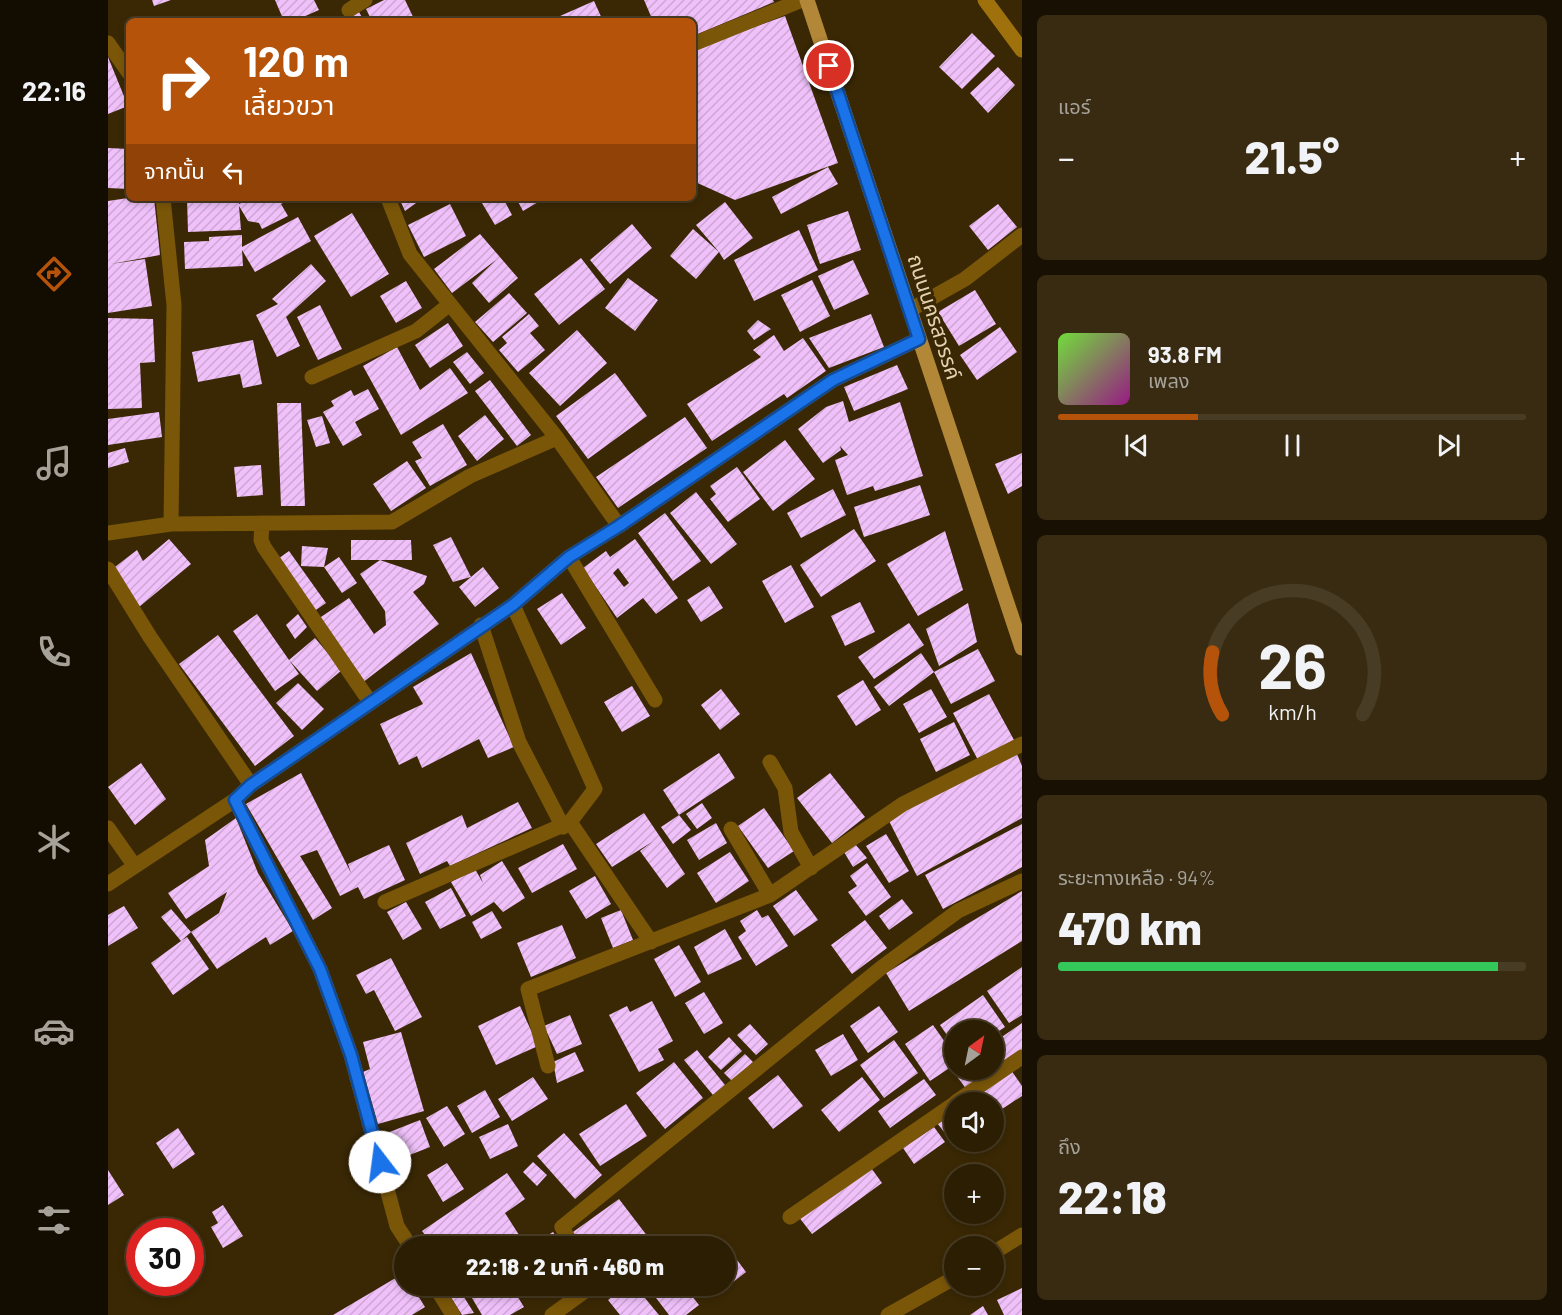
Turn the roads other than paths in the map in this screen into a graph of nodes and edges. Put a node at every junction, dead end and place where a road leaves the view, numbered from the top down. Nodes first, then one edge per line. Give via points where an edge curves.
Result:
1 (365, 0) edge
2 (802, 0) edge
3 (807, 0) edge
4 (985, 0) edge
5 (349, 9) dead end
6 (108, 43) edge
7 (696, 43) edge
8 (1022, 50) edge
9 (126, 69) edge
10 (163, 201) edge
11 (389, 201) edge
12 (1022, 235) edge
13 (450, 304) junction
14 (910, 310) junction
15 (919, 339) junction
16 (312, 377) dead end
17 (557, 438) junction
18 (262, 523) junction
19 (171, 524) junction
20 (619, 526) junction
21 (108, 533) edge
22 (569, 557) junction
23 (108, 569) edge
24 (513, 605) junction
25 (481, 625) junction
26 (1022, 648) edge
27 (655, 700) dead end
28 (370, 702) junction
29 (1022, 744) edge
30 (770, 762) dead end
31 (251, 785) junction
32 (235, 800) junction
33 (566, 824) junction
34 (108, 828) edge
35 (731, 829) dead end
36 (134, 865) junction
37 (811, 868) junction
38 (1022, 881) edge
39 (108, 884) edge
40 (770, 895) junction
41 (385, 903) dead end
42 (651, 942) junction
43 (1022, 1057) edge
44 (548, 1066) dead end
45 (971, 1092) edge
46 (944, 1111) edge
47 (790, 1217) dead end
48 (1022, 1235) edge
49 (404, 1236) edge
50 (567, 1236) edge
51 (1004, 1246) edge
52 (944, 1284) edge
53 (441, 1296) edge
54 (578, 1296) edge
55 (453, 1315) edge
56 (552, 1315) edge
57 (888, 1315) edge

1 - 5 street
2 - 7 street
3 - 14 main road, ถนนนครสวรรค์
4 - 8 street
6 - 9 street
10 - 19 street via 174,305
11 - 13 street via 410,254
12 - 14 street via 965,279
13 - 16 street via 416,331
13 - 17 street
14 - 15 main road, ถนนนครสวรรค์
15 - 20 street via 833,380
15 - 26 main road, ถนนนครสวรรค์
17 - 18 street via 470,476 392,522
17 - 20 street
18 - 19 street
18 - 28 street via 264,547
19 - 21 street
20 - 22 street
22 - 24 street
22 - 27 street
23 - 31 street
24 - 25 street
24 - 33 street via 595,789
25 - 28 street
25 - 33 street via 519,742
28 - 31 street
29 - 37 street via 903,804
30 - 37 street via 785,788 791,832
31 - 32 street
32 - 36 street
32 - 49 street via 320,969 351,1055
33 - 41 street
33 - 42 street
34 - 36 street
35 - 40 street
36 - 39 street
37 - 40 street
38 - 50 street via 958,911 881,968 562,1227
40 - 42 street
42 - 44 street via 528,989
43 - 45 street
46 - 47 street
48 - 51 street
52 - 57 street
53 - 55 street
54 - 56 street

